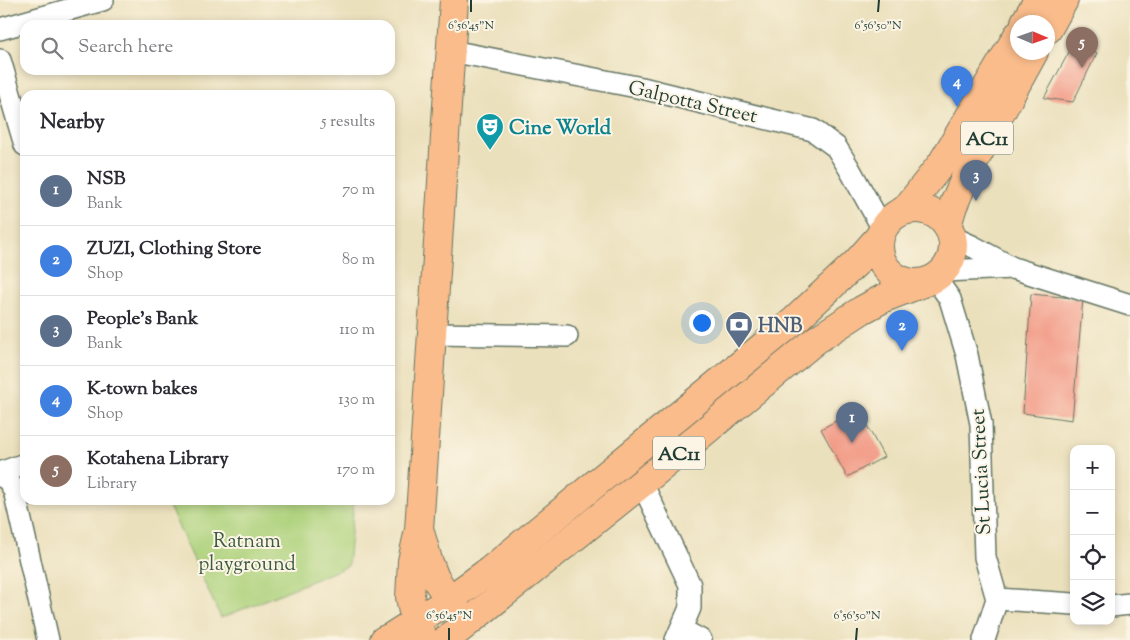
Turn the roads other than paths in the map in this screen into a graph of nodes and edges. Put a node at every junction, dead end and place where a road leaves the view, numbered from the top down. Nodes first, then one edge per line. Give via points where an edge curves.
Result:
1 (103, 0) edge
2 (454, 0) edge
3 (1038, 0) edge
4 (1064, 0) edge
5 (1029, 15) edge
6 (1055, 16) edge
7 (32, 20) edge
8 (20, 23) edge
9 (0, 29) edge
10 (1010, 48) edge
11 (451, 51) junction
12 (0, 60) edge
13 (1030, 60) edge
14 (20, 128) edge
15 (905, 210) junction
16 (950, 231) junction
17 (881, 232) junction
18 (1013, 268) junction
19 (934, 278) junction
20 (1130, 305) edge
21 (432, 334) junction
22 (567, 336) dead end
23 (20, 466) edge
24 (0, 475) edge
25 (642, 483) junction
26 (420, 530) junction
27 (997, 599) junction
28 (449, 600) junction
29 (1070, 604) edge
30 (1130, 604) edge
31 (1115, 606) edge
32 (420, 631) edge
33 (463, 635) edge
34 (679, 635) edge
35 (48, 640) edge
36 (384, 640) edge
37 (701, 640) edge
38 (984, 640) edge

1 - 7 street
2 - 11 main road
3 - 5 main road
4 - 6 main road
8 - 9 street
10 - 15 main road, AC11 via 942,163
11 - 17 street, Galpotta Street via 642,88 813,130 836,147
11 - 21 main road
12 - 14 street
13 - 16 main road, AC11 via 965,178 953,206
15 - 16 main road via 929,211 939,217
15 - 17 main road via 888,221
16 - 18 street
16 - 19 main road via 951,260
17 - 19 main road via 881,261 888,272 910,284
17 - 28 main road, AC11 via 857,262 795,320 489,571
18 - 19 street
18 - 20 street
19 - 25 main road, AC11 via 884,298 816,340
19 - 27 street, St Lucia Street via 950,299 967,354 981,424 985,557
21 - 22 street
21 - 26 main road
23 - 24 street
24 - 35 street via 14,490
25 - 33 main road, AC11
25 - 34 street via 690,585 690,608
26 - 28 main road via 435,578
26 - 32 main road via 412,561 410,597
27 - 29 street
27 - 38 street
28 - 32 main road, AC11
28 - 33 main road
30 - 31 street
32 - 36 main road, AC11
34 - 37 street

